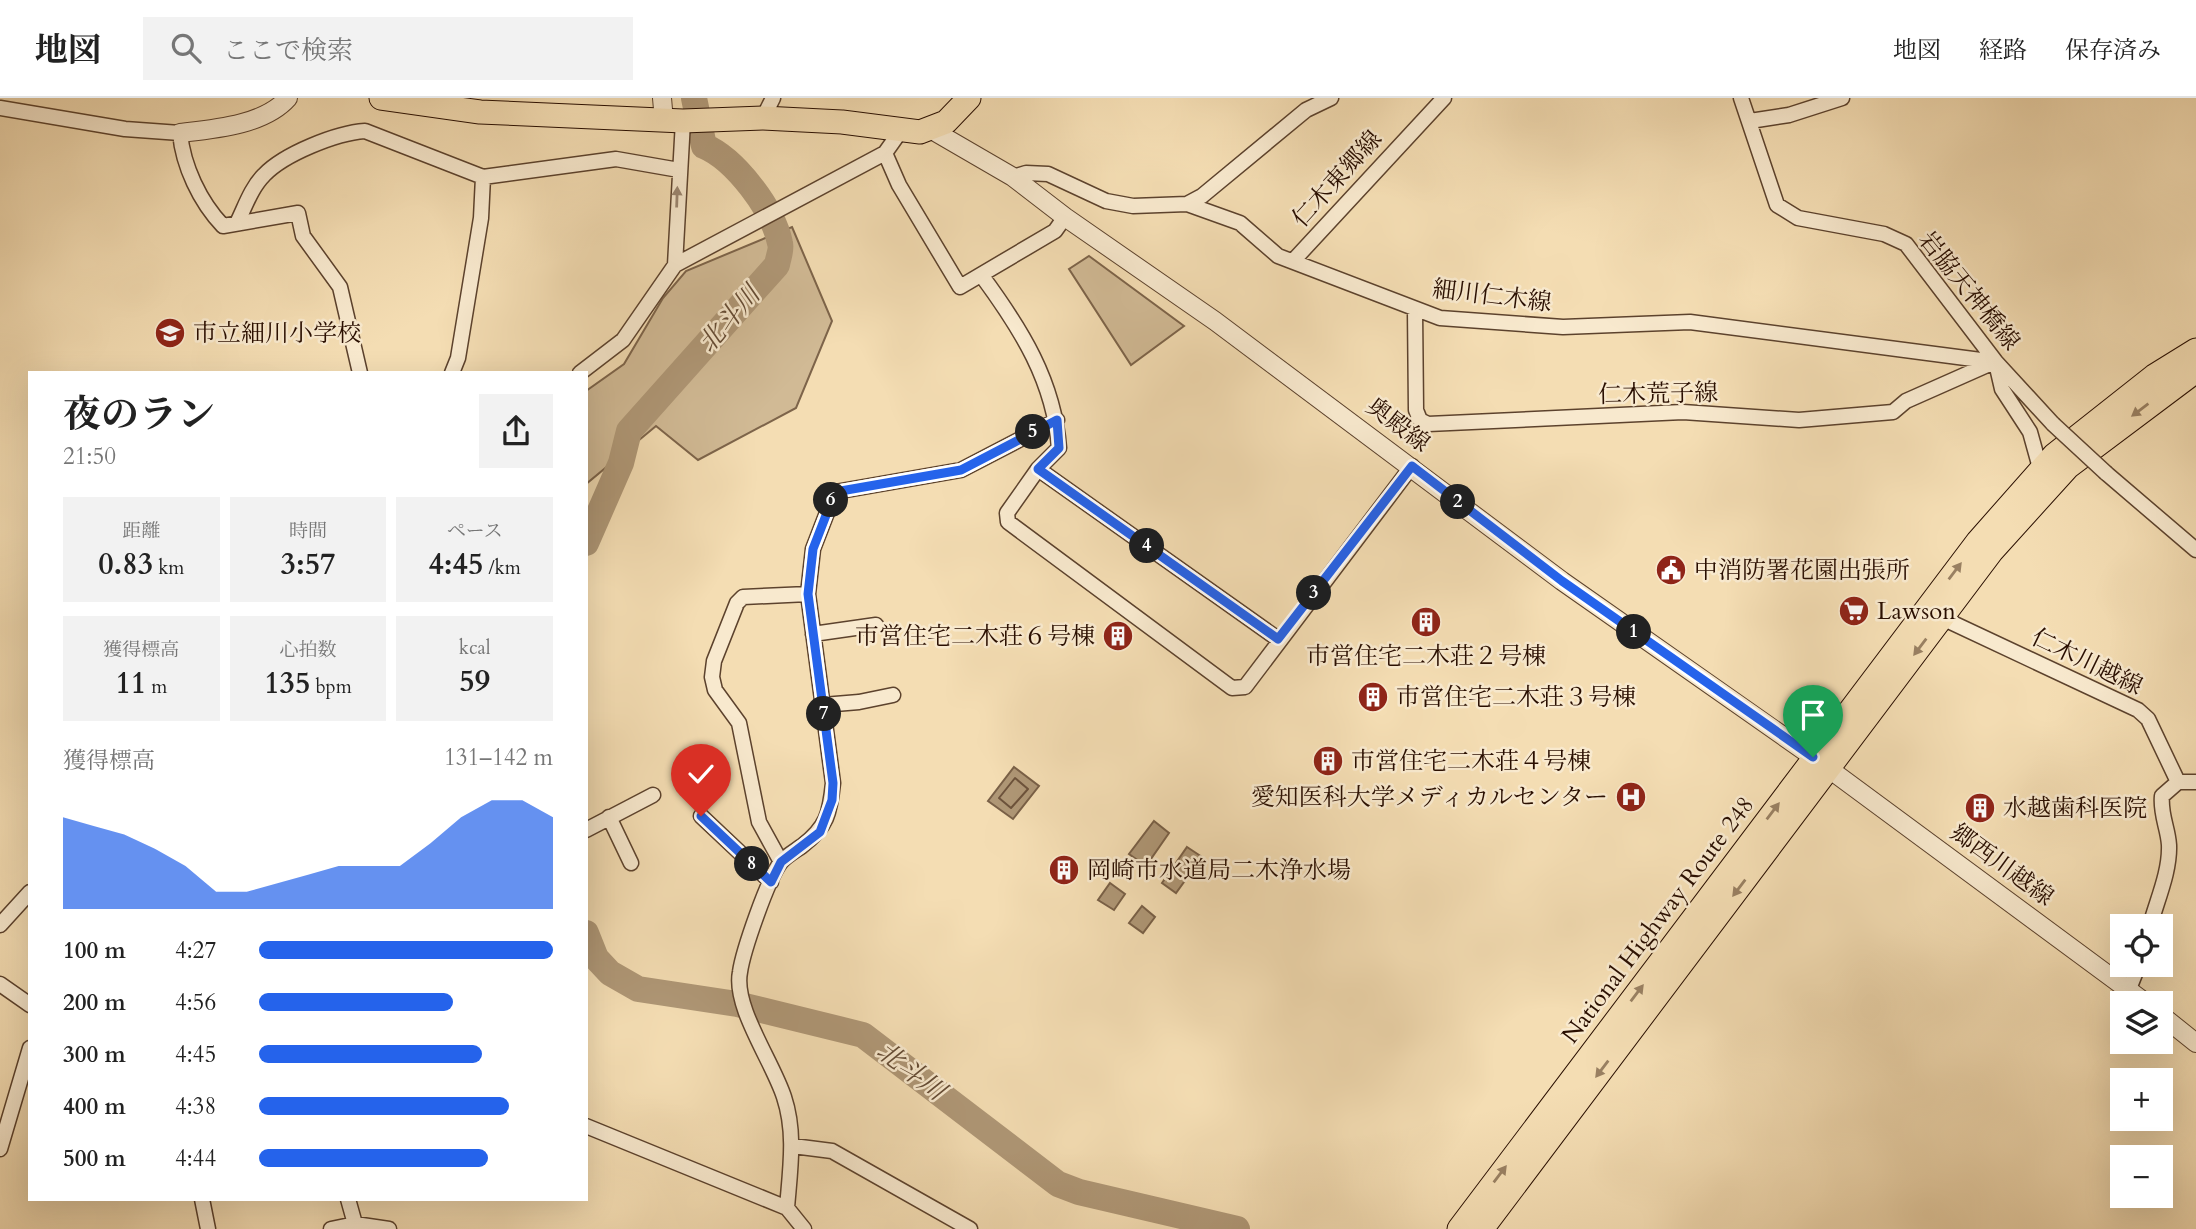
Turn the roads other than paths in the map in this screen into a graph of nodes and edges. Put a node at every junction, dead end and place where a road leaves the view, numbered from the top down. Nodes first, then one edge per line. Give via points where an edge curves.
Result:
1 (288, 98) edge
2 (381, 98) edge
3 (969, 98) edge
4 (1331, 98) edge
5 (1444, 98) edge
6 (1741, 98) edge
7 (1842, 98) edge
8 (0, 108) edge
9 (768, 108) edge
10 (681, 116) edge
11 (1750, 121) junction
12 (902, 129) junction
13 (932, 130) junction
14 (180, 133) junction
15 (885, 153) junction
16 (679, 170) junction
17 (483, 177) junction
18 (1013, 177) junction
19 (1187, 204) junction
20 (1065, 217) junction
21 (237, 223) junction
22 (1293, 261) junction
23 (675, 265) junction
24 (982, 276) junction
25 (1415, 310) junction
26 (2196, 350) edge
27 (1996, 362) junction
28 (360, 371) edge
29 (452, 371) edge
30 (583, 371) edge
31 (2196, 371) edge
32 (1057, 420) junction
33 (1412, 466) junction
34 (2040, 468) junction
35 (1038, 469) junction
36 (2196, 550) edge
37 (808, 594) junction
38 (1942, 618) junction
39 (876, 625) dead end
40 (813, 634) junction
41 (1278, 639) junction
42 (893, 695) dead end
43 (822, 705) junction
44 (1821, 763) junction
45 (2178, 782) junction
46 (2196, 782) edge
47 (653, 794) dead end
48 (701, 816) dead end
49 (609, 817) junction
50 (588, 829) edge
51 (781, 862) junction
52 (631, 863) dead end
53 (771, 882) junction
54 (28, 894) edge
55 (2154, 914) edge
56 (0, 925) edge
57 (2134, 977) edge
58 (0, 984) edge
59 (2129, 989) junction
60 (2131, 991) edge
61 (28, 1004) edge
62 (2173, 1025) edge
63 (2196, 1043) edge
64 (28, 1055) edge
65 (588, 1127) edge
66 (793, 1146) junction
67 (0, 1149) edge
68 (202, 1201) edge
69 (349, 1201) edge
70 (787, 1208) junction
71 (355, 1224) junction
72 (208, 1229) edge
73 (331, 1229) edge
74 (389, 1229) edge
75 (804, 1229) edge
76 (970, 1229) edge
77 (1459, 1229) edge
78 (1482, 1229) edge

1 - 14 street via 279,108 257,117 217,129
2 - 10 main road via 480,112
3 - 13 main road
4 - 19 street via 1306,110
5 - 22 street, 仁木東郷線
6 - 11 street, 岩脇天神橋線
7 - 11 street via 1789,115
8 - 14 street via 125,129
9 - 10 main road
9 - 12 main road
10 - 16 street
11 - 27 street, 岩脇天神橋線 via 1777,205 1798,218 1884,234 1906,244
12 - 13 main road
12 - 15 street
13 - 18 street, 奥殿線
14 - 21 street via 182,157 212,214 223,226
15 - 23 street
15 - 24 street via 957,284 963,286
16 - 17 street via 616,159
23 -> 16 street
17 - 21 street via 365,131 354,132 328,139 266,173
17 - 29 street via 481,219
18 - 19 street, 細川仁木線 via 1048,174 1105,201 1133,206
18 - 20 street, 奥殿線
19 - 22 street, 細川仁木線 via 1240,223 1278,256
20 - 24 street via 1055,231
20 - 33 street, 奥殿線 via 1194,305
21 - 28 street via 298,213 303,236 340,287
22 - 25 street, 細川仁木線
23 - 30 street via 623,340
24 - 32 street via 1017,324 1043,376
25 - 27 street, 細川仁木線 via 1440,318 1563,327 1690,322
25 - 27 street, 仁木荒子線 via 1416,410 1429,424 1683,412 1799,420 1893,412 1906,401
26 - 34 main road, National Highway Route 248 via 2154,376
27 - 34 street via 2002,389 2030,432
27 - 36 street, 岩脇天神橋線, bridge via 2053,424
31 -> 38 main road, National Highway Route 248 via 2068,467 1992,551
32 - 35 street via 1059,448
32 - 37 street via 961,470 835,492 813,549
33 - 41 street
33 - 44 street, 奥殿線 via 1562,581
44 -> 34 main road, National Highway Route 248 via 1978,541
35 - 41 street
35 - 41 street via 1007,513 1008,522 1232,688 1245,687
37 - 40 street
37 - 51 street via 743,597 714,661 715,690 739,723 759,822
38 -> 44 main road, National Highway Route 248
38 - 45 street, 仁木川越線 via 2138,710 2148,719
39 - 40 street
40 - 43 street
42 - 43 street
43 - 51 street via 832,800 820,832
44 - 59 street, 郷西川越線
77 -> 44 main road, National Highway Route 248
44 -> 78 main road, National Highway Route 248
45 - 46 street
45 - 55 street via 2162,796 2169,861
47 - 49 street
48 - 53 street
49 - 50 street
49 - 52 street
51 - 53 street
53 - 66 street via 739,974 741,995 784,1096
54 - 56 street
57 - 59 street
58 - 61 street
59 - 60 street, 郷西川越線
62 - 63 street
64 - 67 street
65 - 70 street
66 - 70 street
66 - 76 street via 832,1151
68 - 72 street
69 - 71 street
70 - 75 street
71 - 73 street
71 - 74 street

